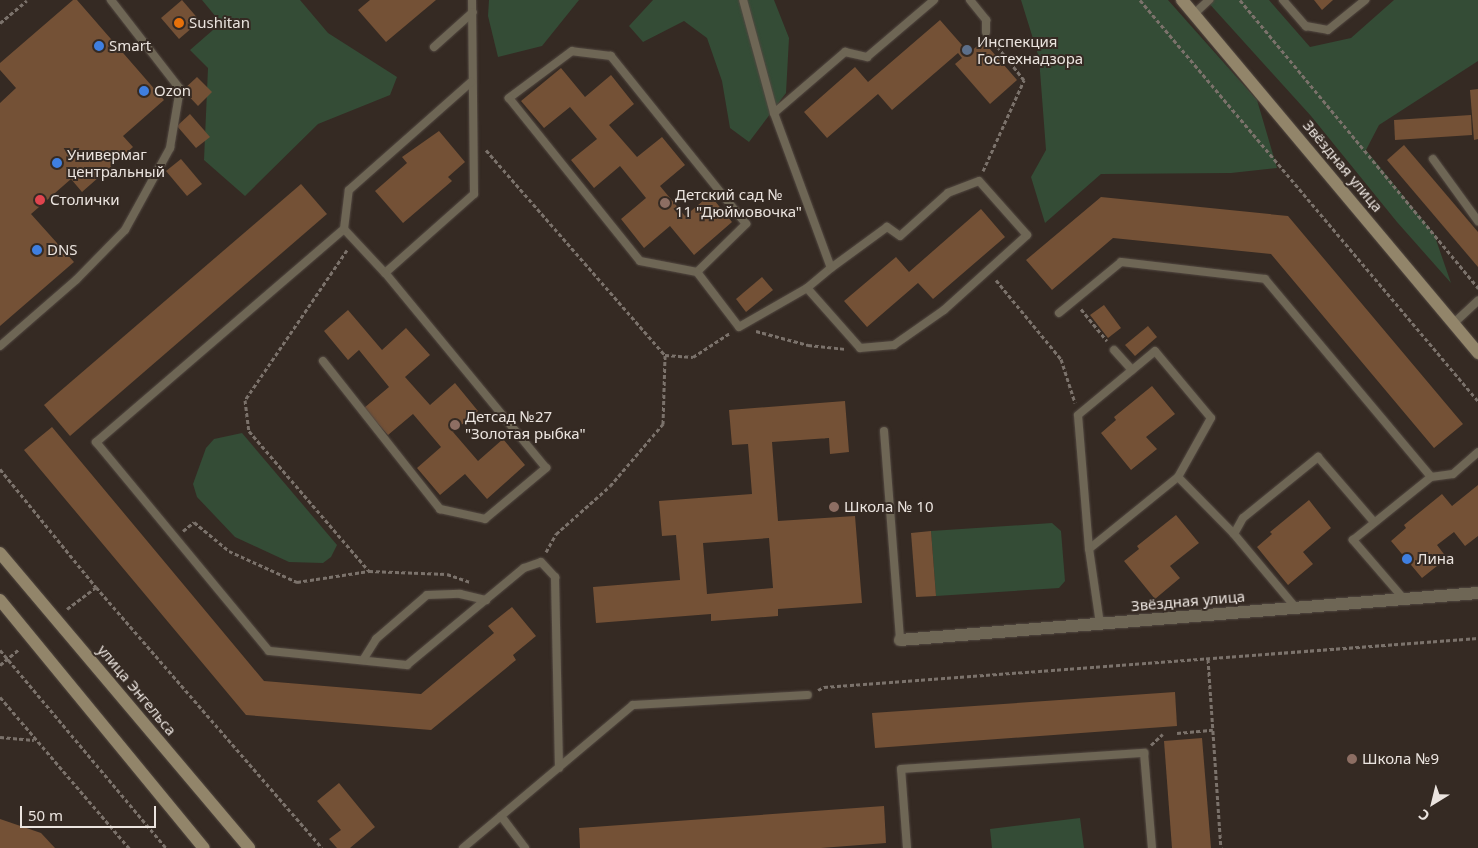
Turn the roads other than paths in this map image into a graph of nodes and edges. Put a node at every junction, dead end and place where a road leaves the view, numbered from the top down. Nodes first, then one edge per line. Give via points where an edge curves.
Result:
1 (111, 0) edge
2 (472, 0) edge
3 (743, 0) edge
4 (934, 0) edge
5 (970, 0) edge
6 (1182, 0) edge
7 (1208, 0) edge
8 (1283, 0) edge
9 (1365, 0) edge
10 (473, 12) junction
11 (1194, 14) junction
12 (986, 32) road end
13 (434, 47) dead end
14 (471, 82) junction
15 (774, 114) junction
16 (1433, 159) dead end
17 (1478, 221) edge
18 (344, 229) junction
19 (831, 268) junction
20 (697, 272) junction
21 (385, 273) junction
22 (807, 288) junction
23 (1478, 301) edge
24 (1059, 313) dead end
25 (1454, 323) junction
26 (0, 346) edge
27 (1114, 350) road end
28 (1478, 353) edge
29 (323, 361) dead end
30 (1132, 370) junction
31 (884, 431) dead end
32 (1478, 452) edge
33 (1178, 477) junction
34 (1431, 477) junction
35 (1374, 522) junction
36 (1234, 534) junction
37 (1089, 549) junction
38 (0, 553) edge
39 (1478, 593) edge
40 (1403, 598) junction
41 (0, 600) edge
42 (486, 600) junction
43 (1296, 608) junction
44 (1100, 624) junction
45 (900, 640) joint
46 (363, 660) junction
47 (808, 695) road end
48 (558, 768) junction
49 (501, 816) junction
50 (471, 845) edge
51 (204, 848) edge
52 (249, 848) edge
53 (463, 848) edge
54 (525, 848) edge
55 (907, 848) edge
56 (1152, 848) edge

1 - 26 lane via 180,89 170,148 125,230 76,280
2 - 10 lane
3 - 15 lane
4 - 15 lane via 868,57 845,52
5 - 12 lane via 986,20
6 - 11 main road, Звёздная улица
7 - 11 lane
8 - 9 lane via 1306,26 1328,30
10 - 13 lane
10 - 14 lane
11 - 25 main road, Звёздная улица
14 - 18 lane via 349,190
14 - 21 lane via 474,194
15 - 19 lane
16 - 17 lane
18 - 21 lane
18 - 46 lane via 96,442 269,651
19 - 22 lane
19 - 22 lane via 887,227 900,236 948,193 979,181 1027,235 944,310 894,345 860,348
20 - 20 lane via 640,261 509,98 572,51 611,56 746,224
20 - 22 lane via 739,327
21 - 29 lane via 546,468 485,519 440,509
23 - 25 lane
24 - 34 lane via 1121,262 1265,279
25 - 28 main road, Звёздная улица
27 - 30 lane
30 - 33 lane via 1155,352 1211,418
30 - 37 lane via 1078,415
31 - 45 lane
32 - 34 lane via 1453,474
33 - 36 lane
33 - 37 lane
34 - 35 lane
35 - 36 lane via 1318,457 1243,518
35 - 40 lane via 1353,540
36 - 43 lane
37 - 44 lane
38 - 52 main road, улица Энгельса
39 - 40 street, Звёздная улица
40 - 43 street, Звёздная улица
41 - 51 main road
42 - 46 lane via 407,665
42 - 46 lane via 460,594 427,595 376,639
42 - 48 lane via 524,568 541,562 555,577
43 - 44 street, Звёздная улица
44 - 45 street, Звёздная улица
47 - 48 lane via 633,705
48 - 49 lane
49 - 50 lane
49 - 54 lane
50 - 53 lane
55 - 56 lane via 901,769 1144,753

